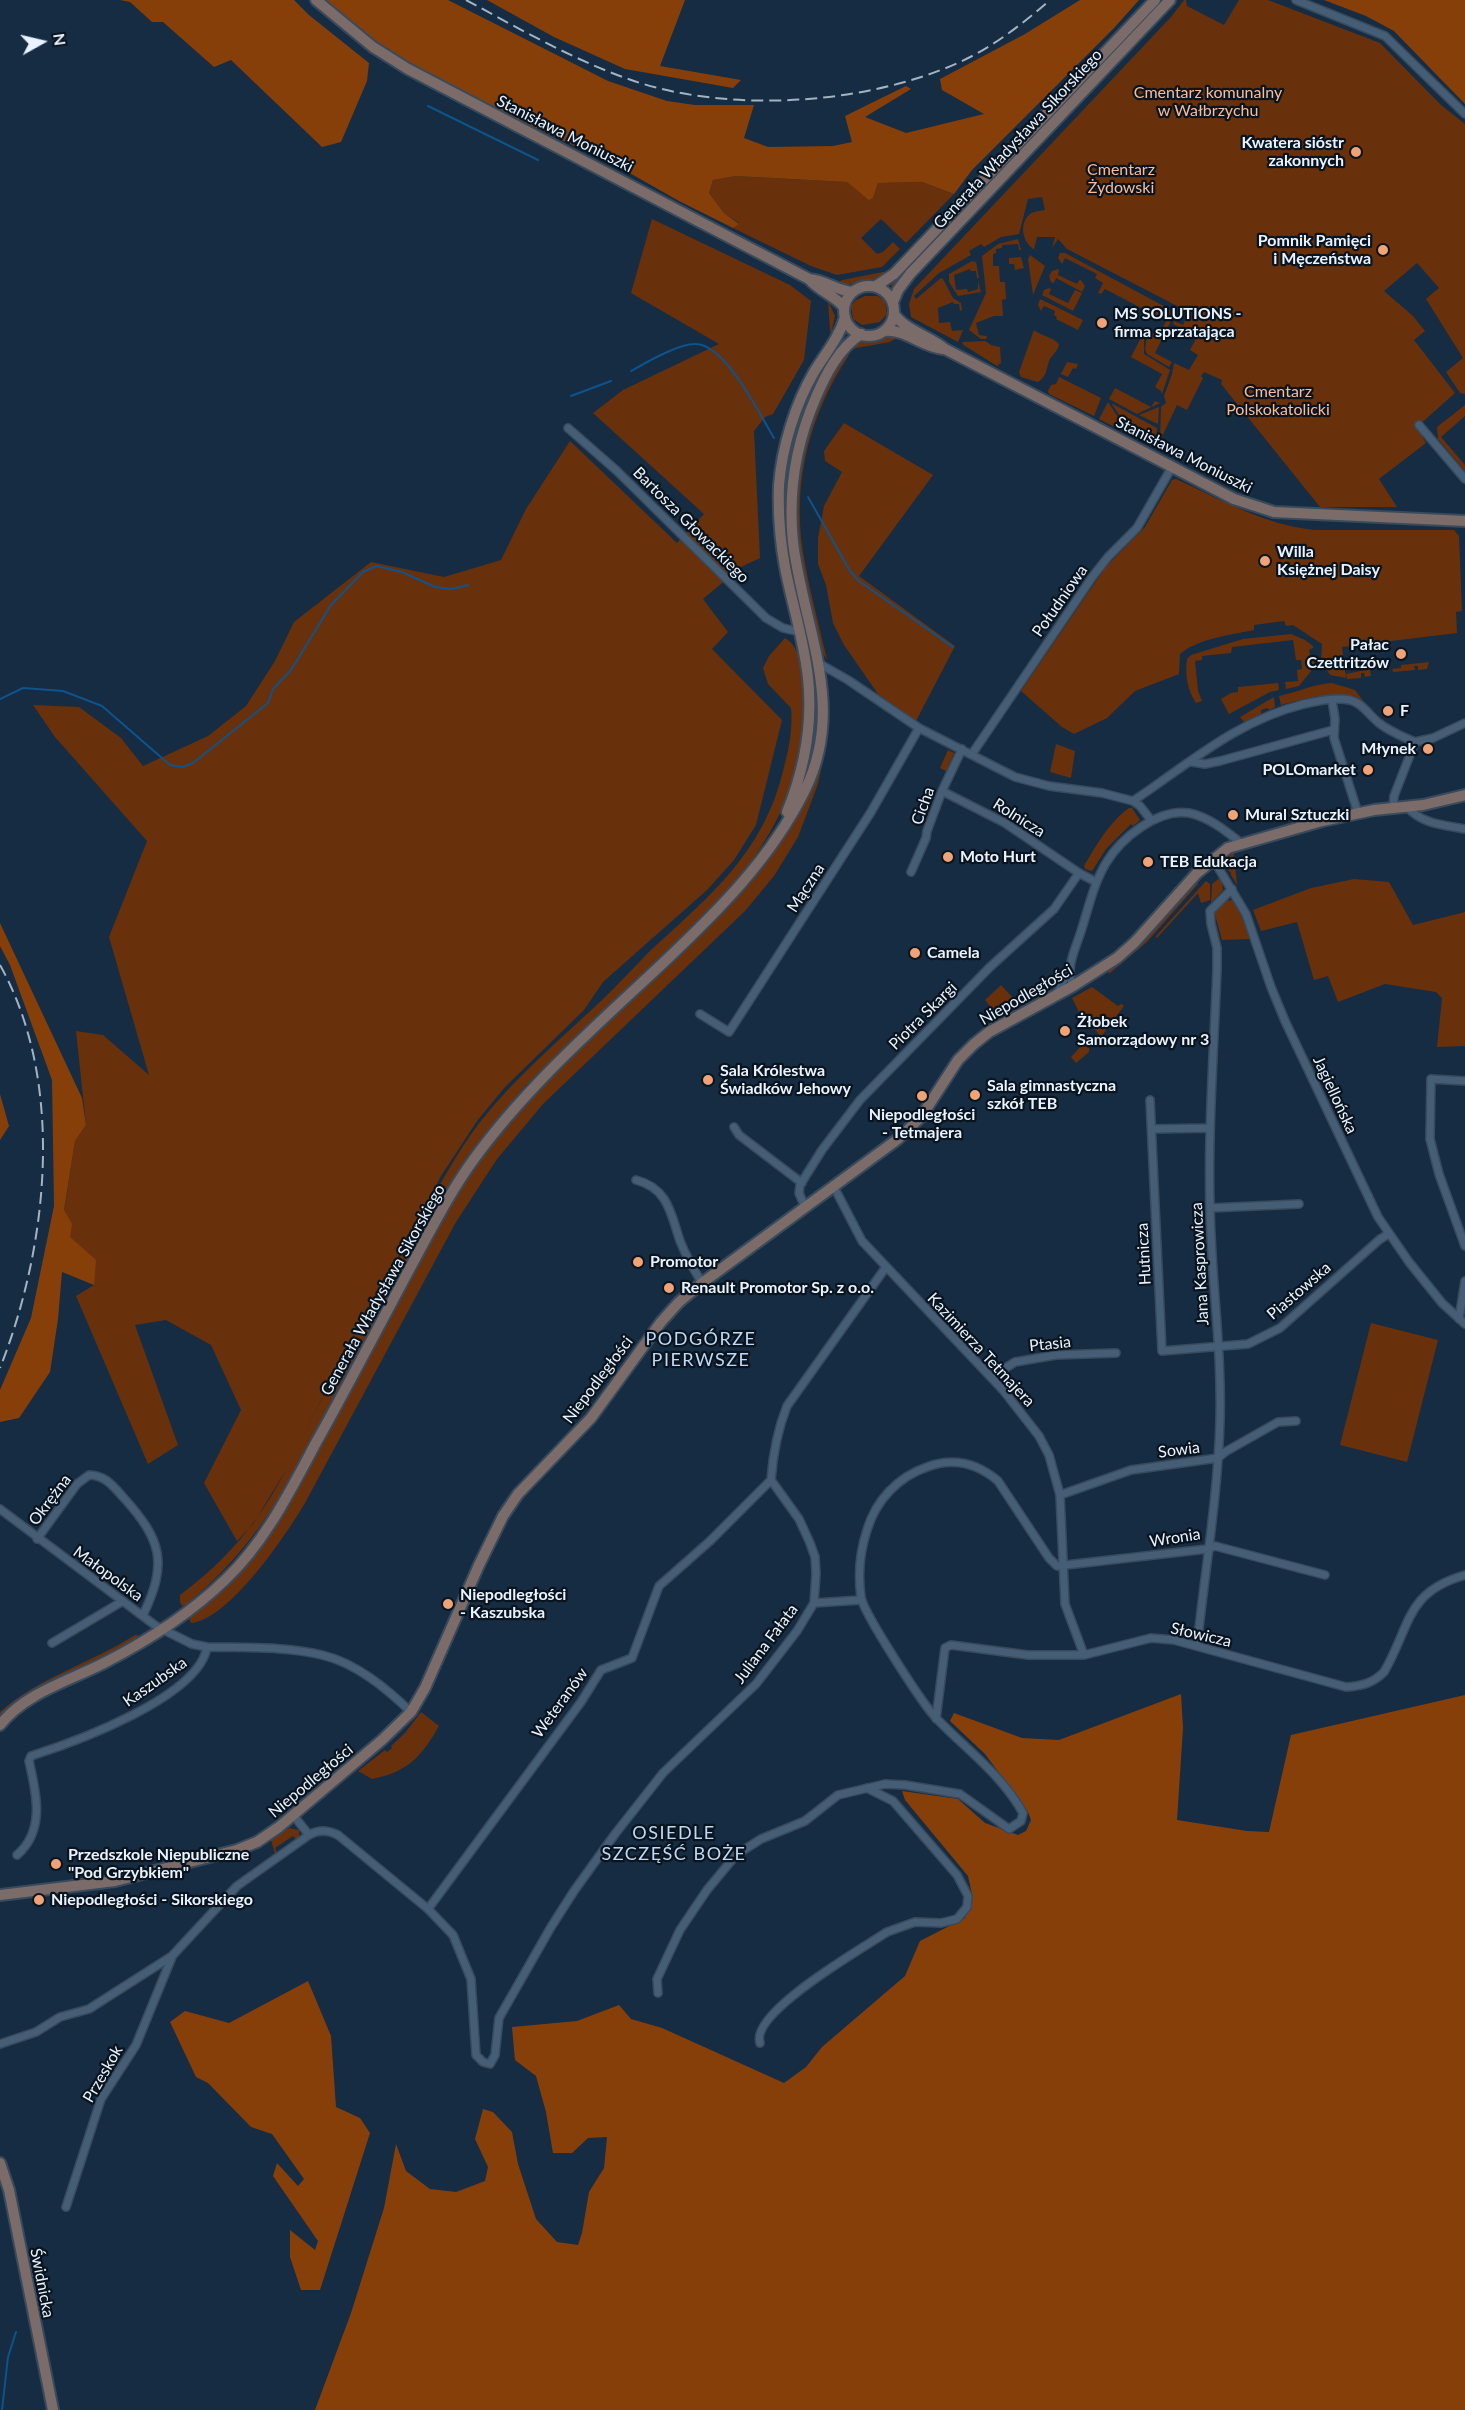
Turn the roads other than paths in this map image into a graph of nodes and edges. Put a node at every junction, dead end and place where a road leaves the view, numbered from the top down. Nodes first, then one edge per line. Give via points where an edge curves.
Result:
1 (316, 0) edge
2 (1155, 0) edge
3 (1170, 0) edge
4 (1296, 0) edge
5 (1465, 114) edge
6 (809, 279) junction
7 (876, 286) junction
8 (853, 291) junction
9 (893, 302) junction
10 (844, 312) junction
11 (894, 314) junction
12 (884, 331) junction
13 (861, 334) junction
14 (945, 349) junction
15 (1419, 425) dead end
16 (568, 428) dead end
17 (1172, 467) junction
18 (1465, 479) edge
19 (1465, 520) edge
20 (800, 632) junction
21 (820, 664) junction
22 (1332, 700) junction
23 (1465, 723) edge
24 (919, 728) junction
25 (1333, 730) junction
26 (1415, 742) junction
27 (962, 749) junction
28 (972, 754) junction
29 (1192, 762) junction
30 (942, 791) junction
31 (1465, 795) edge
32 (1133, 801) junction
33 (1407, 807) junction
34 (1393, 808) junction
35 (1358, 813) junction
36 (1151, 820) junction
37 (1465, 829) edge
38 (776, 837) junction
39 (1241, 843) junction
40 (1213, 859) junction
41 (911, 872) dead end
42 (1079, 873) junction
43 (1096, 882) junction
44 (1232, 889) junction
45 (1069, 970) junction
46 (1073, 986) junction
47 (1056, 995) junction
48 (700, 1014) dead end
49 (1465, 1081) edge
50 (1150, 1100) dead end
51 (734, 1127) dead end
52 (1209, 1128) junction
53 (1152, 1130) junction
54 (636, 1180) dead end
55 (802, 1183) junction
56 (834, 1187) junction
57 (1299, 1204) dead end
58 (805, 1207) junction
59 (1210, 1208) junction
60 (1388, 1234) junction
61 (1465, 1246) edge
62 (886, 1267) junction
63 (1465, 1281) edge
64 (702, 1283) junction
65 (1459, 1319) junction
66 (1465, 1324) edge
67 (1218, 1348) junction
68 (1116, 1353) dead end
69 (991, 1377) junction
70 (1296, 1421) dead end
71 (1218, 1458) junction
72 (771, 1480) junction
73 (1060, 1495) junction
74 (0, 1509) edge
75 (37, 1539) junction
76 (1207, 1550) junction
77 (1062, 1566) junction
78 (1325, 1575) dead end
79 (1465, 1575) edge
80 (861, 1600) junction
81 (123, 1601) junction
82 (814, 1603) junction
83 (143, 1616) junction
84 (161, 1628) junction
85 (52, 1643) dead end
86 (1197, 1646) junction
87 (207, 1647) junction
88 (1084, 1655) junction
89 (411, 1712) junction
90 (936, 1719) junction
91 (0, 1725) edge
92 (867, 1788) junction
93 (294, 1816) junction
94 (309, 1835) junction
95 (17, 1855) dead end
96 (0, 1895) edge
97 (428, 1909) junction
98 (172, 1956) junction
99 (658, 1993) dead end
100 (760, 2043) dead end
101 (0, 2044) edge
102 (0, 2163) edge
103 (66, 2207) dead end
104 (53, 2410) edge

1 - 6 main road, Stanisława Moniuszki via 408,69
2 - 7 main road, Generała Władysława Sikorskiego via 894,274
3 - 9 main road, Generała Władysława Sikorskiego via 910,274
4 - 5 street via 1385,36
6 - 8 main road, Stanisława Moniuszki
6 - 10 main road, Stanisława Moniuszki via 837,300
7 - 8 main road via 866,285
7 - 9 main road
8 - 10 main road
9 - 11 main road
10 - 13 main road via 849,326
10 - 20 main road, Generała Władysława Sikorskiego via 839,333 798,407 780,482 781,544
11 - 12 main road
11 - 14 main road, Stanisława Moniuszki
12 - 13 main road via 873,336
12 - 14 main road, Stanisława Moniuszki
13 - 21 main road, Generała Władysława Sikorskiego via 840,354 819,390 794,468 793,543
14 - 17 main road, Stanisława Moniuszki
15 - 18 street
16 - 20 street, Bartosza Głowackiego via 766,618
17 - 19 main road, Stanisława Moniuszki via 1234,500 1274,512
17 - 28 street, Południowa via 1137,528 1093,576
20 - 38 main road, Generała Władysława Sikorskiego via 808,678 808,729 801,773
21 - 24 street
21 - 38 main road, Generała Władysława Sikorskiego via 822,715 815,768 789,821
22 - 25 street
22 - 26 street via 1356,702 1379,723
22 - 29 street via 1270,714 1222,738
23 - 26 street
24 - 27 street
24 - 48 street, Mączna via 871,812 729,1032
25 - 29 street via 1220,761
25 - 35 street
26 - 34 street
27 - 28 street
27 - 30 street, Cicha
28 - 32 street via 1015,777
29 - 32 street
30 - 41 street, Cicha
30 - 42 street, Rolnicza via 1005,823
31 - 33 main road, Niepodległości
32 - 36 street
33 - 34 main road, Niepodległości
33 - 37 street via 1425,821
34 - 35 main road, Niepodległości
35 - 39 main road, Niepodległości
36 - 39 street via 1186,813 1195,815
36 - 43 street via 1115,851
38 - 84 main road, Generała Władysława Sikorskiego via 740,888 529,1091 490,1136 434,1225 283,1505 227,1578
39 - 40 main road, Niepodległości
40 - 44 street, Jagiellońska
40 - 46 main road, Niepodległości via 1123,953
42 - 43 street
42 - 55 street, Piotra Skargi via 1054,909 982,975 860,1100
43 - 45 street
44 - 52 street, Jana Kasprowicza via 1210,911 1217,969
44 - 60 street, Jagiellońska via 1246,914 1285,1021
45 - 46 street
45 - 47 street
46 - 47 main road, Niepodległości
47 - 56 main road, Niepodległości via 974,1044 958,1060 921,1117
49 - 61 street via 1431,1079 1430,1139 1438,1174
50 - 53 street, Hutnicza
51 - 55 street via 745,1140
52 - 53 street
52 - 59 street, Jana Kasprowicza
53 - 67 street, Hutnicza via 1162,1351
54 - 64 street via 666,1199 690,1263
55 - 58 street via 799,1193
56 - 58 main road, Niepodległości
56 - 62 street, Kazimierza Tetmajera via 862,1241
57 - 59 street
58 - 64 main road, Niepodległości
59 - 67 street, Jana Kasprowicza
60 - 65 street, Jagiellońska
60 - 67 street, Piastowska via 1280,1328 1248,1344
62 - 69 street, Kazimierza Tetmajera
62 - 72 street via 787,1407 777,1435
63 - 65 street
64 - 89 main road, Niepodległości via 661,1322 591,1418 518,1494 503,1516
65 - 66 street, Jagiellońska
67 - 71 street, Jana Kasprowicza
68 - 69 street, Ptasia via 1056,1355 1016,1362
69 - 73 street, Kazimierza Tetmajera via 1039,1436 1049,1455
70 - 71 street, Sowia via 1278,1422
71 - 73 street, Sowia via 1131,1470
71 - 76 street, Jana Kasprowicza
72 - 82 street, Juliana Fałata via 799,1519 815,1557
72 - 97 street, Weteranów via 689,1562 659,1586 632,1658 601,1670
73 - 77 street, Kazimierza Tetmajera
74 - 75 street, Małopolska
75 - 81 street, Małopolska
75 - 83 street, Okrężna via 77,1484 89,1475 103,1477 138,1514 154,1541 157,1580
76 - 77 street, Wronia
76 - 78 street, Wronia via 1215,1546
76 - 86 street, Jana Kasprowicza
77 - 80 street via 1049,1558 998,1481 966,1463 940,1463 899,1482 873,1513 861,1555
77 - 88 street, Kazimierza Tetmajera via 1065,1604
79 - 86 street, Słowicza via 1445,1581 1425,1595 1412,1610 1384,1672 1365,1684 1346,1687
80 - 82 street
80 - 90 street via 909,1682
81 - 83 street, Małopolska
81 - 85 street
82 - 97 street, Juliana Fałata via 756,1684 663,1773 550,1927 499,2018 495,2055 490,2064 476,2055 471,1979 464,1958 453,1935
83 - 84 street, Małopolska
84 - 87 street, Małopolska
84 - 91 main road, Generała Władysława Sikorskiego via 103,1663 36,1695
86 - 88 street, Słowicza via 1152,1638
87 - 89 street via 323,1655 367,1676
87 - 95 street, Kaszubska via 199,1668 139,1711 99,1731 31,1756 38,1800 36,1817 24,1849
88 - 90 street, Słowicza via 1028,1655 951,1645 945,1648
89 - 93 main road, Niepodległości
90 - 92 street via 980,1757 1017,1803 1023,1813 1021,1821 1009,1829 960,1794 905,1785
92 - 99 street via 838,1795 805,1821 761,1839 736,1855 680,1930 657,1979
92 - 100 street via 893,1801 957,1875 968,1896 967,1907 951,1922 915,1922 876,1939 780,2006 762,2030
93 - 94 street
93 - 96 main road, Niepodległości via 257,1842 222,1855 115,1881
94 - 97 street via 320,1830 338,1835
94 - 98 street, Przeskok via 237,1886
98 - 101 street, Przeskok via 89,2009 60,2017 36,2032
98 - 103 street, Przeskok via 136,2044 101,2099
102 - 104 main road, Świdnicka via 9,2190

